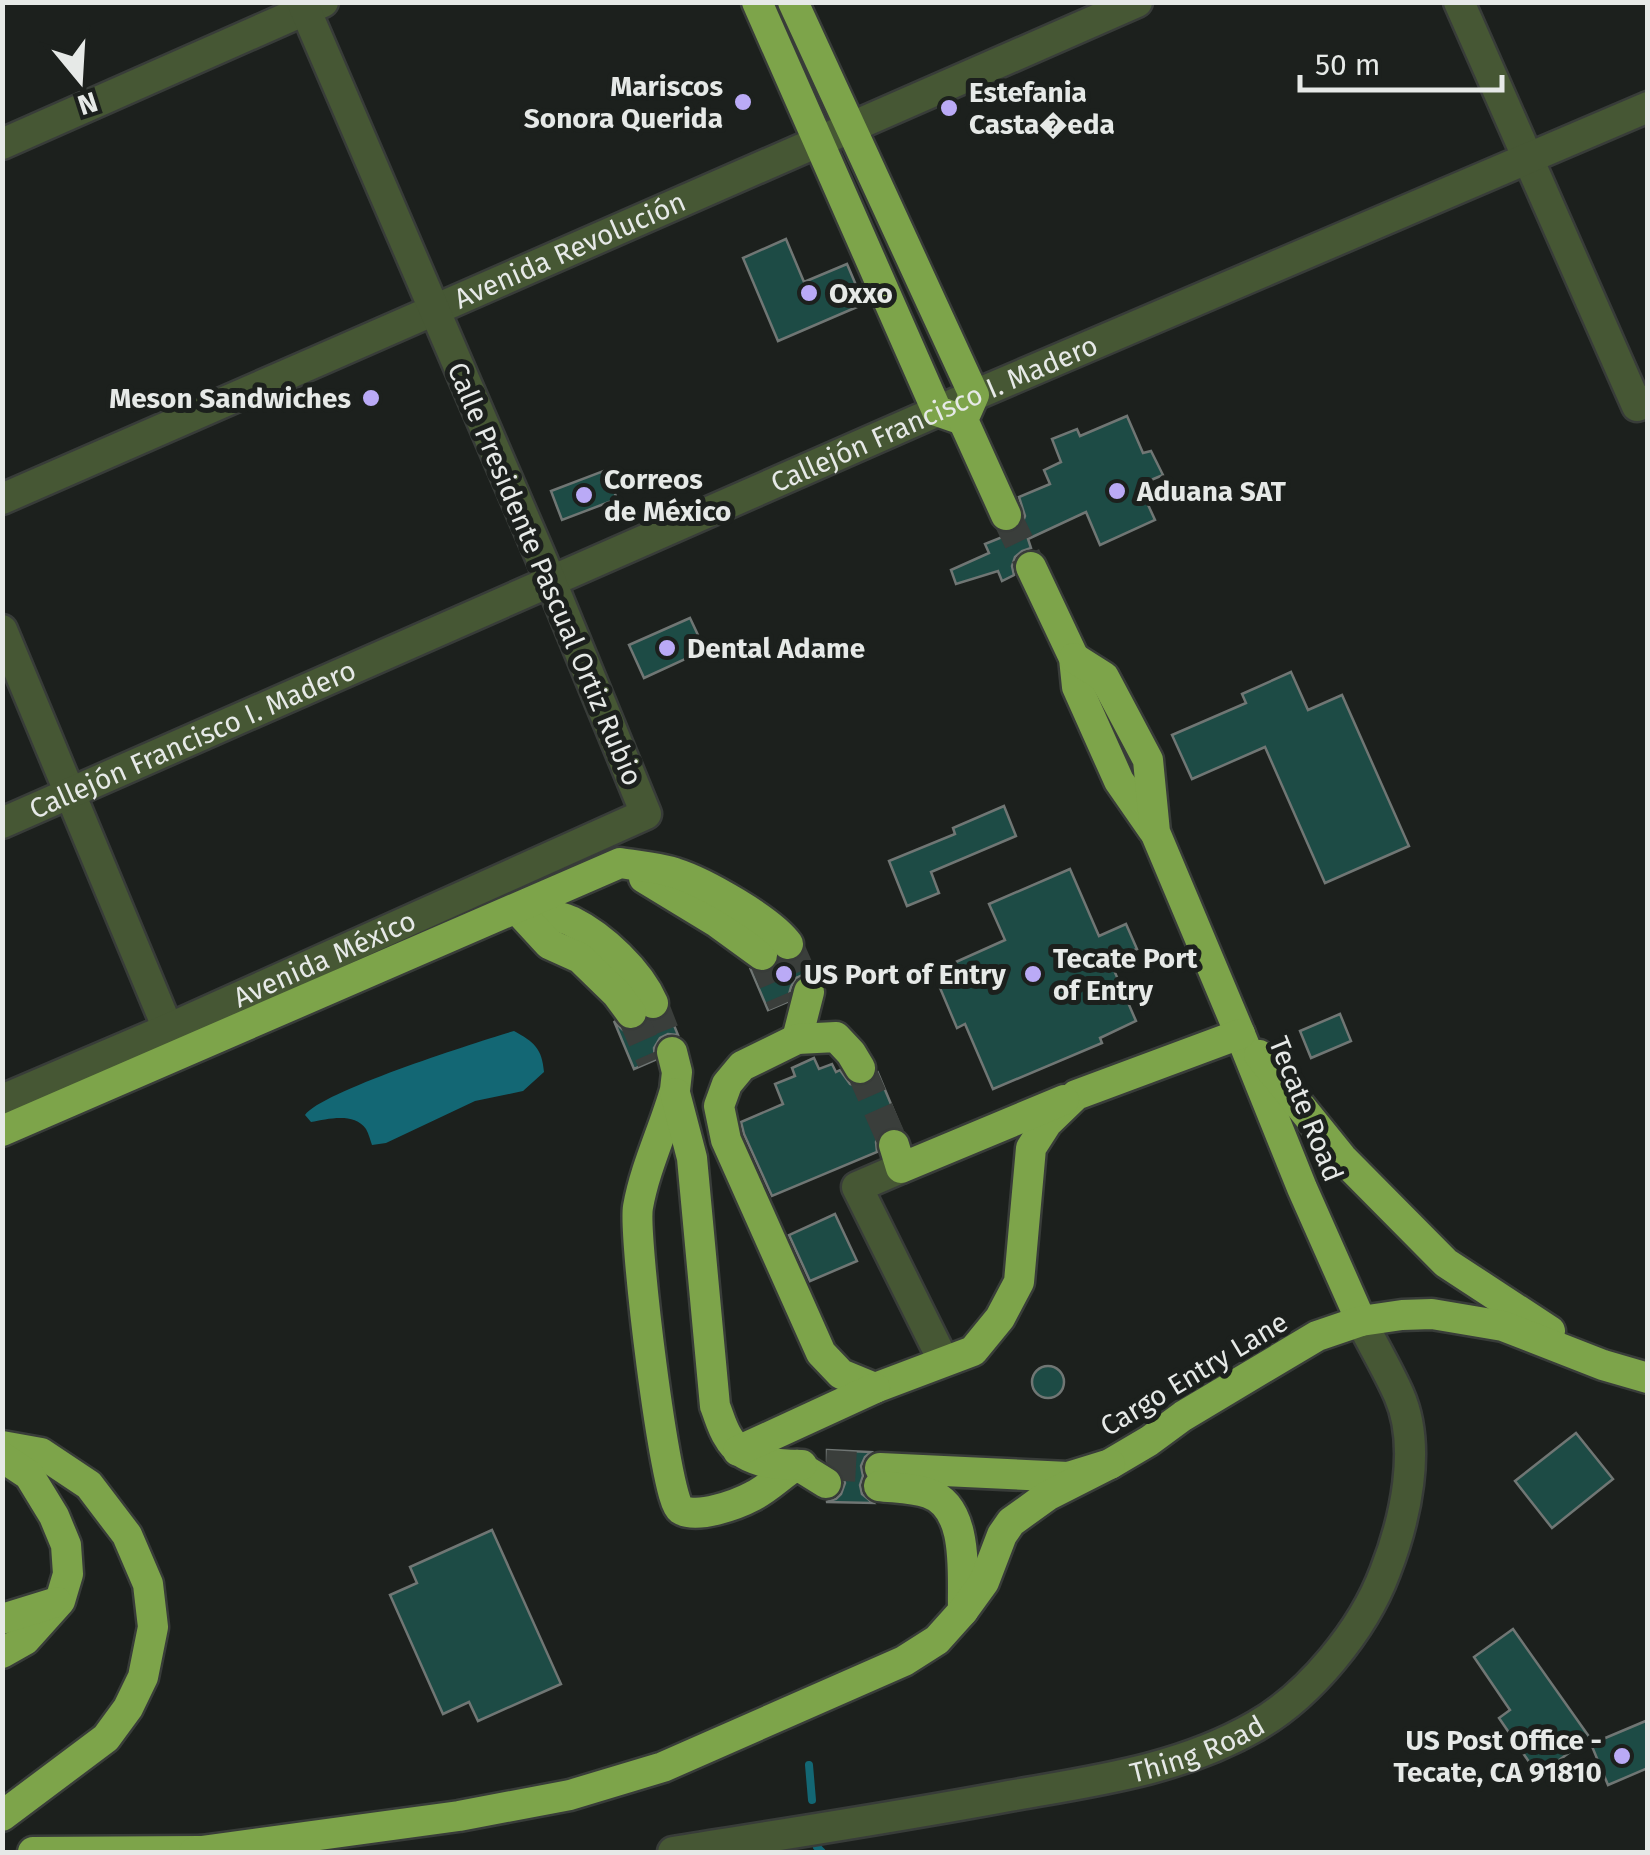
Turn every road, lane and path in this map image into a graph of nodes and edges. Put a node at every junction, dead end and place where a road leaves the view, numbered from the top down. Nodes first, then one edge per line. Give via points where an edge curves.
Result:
1 (757, 2) edge
2 (793, 2) edge
3 (1137, 2) edge
4 (1459, 2) edge
5 (310, 5) edge
6 (1648, 107) edge
7 (849, 126) junction
8 (818, 140) junction
9 (2, 144) edge
10 (1528, 159) junction
11 (435, 312) junction
12 (1642, 404) edge
13 (958, 409) junction
14 (2, 499) edge
15 (1006, 515) tunnel mouth
16 (1031, 568) tunnel mouth
17 (550, 581) junction
18 (2, 630) edge
19 (71, 794) junction
20 (646, 814) joint
21 (2, 824) edge
22 (517, 909) junction
23 (776, 949) tunnel mouth
24 (796, 998) tunnel mouth
25 (642, 1008) tunnel mouth
26 (168, 1029) junction
27 (1240, 1034) junction
28 (797, 1039) junction
29 (662, 1057) tunnel mouth
30 (860, 1068) tunnel mouth
31 (674, 1090) junction
32 (1076, 1095) junction
33 (2, 1100) edge
34 (2, 1132) edge
35 (897, 1157) joint
36 (1361, 1321) junction
37 (943, 1360) junction
38 (1603, 1365) junction
39 (1648, 1378) edge
40 (876, 1388) junction
41 (2, 1446) edge
42 (738, 1451) junction
43 (2, 1458) edge
44 (1110, 1464) junction
45 (60, 1601) junction
46 (963, 1610) junction
47 (2, 1619) edge
48 (2, 1653) edge
49 (2, 1816) edge
50 (33, 1852) edge
51 (197, 1852) edge
52 (672, 1852) edge

1 - 8 highway
2 - 7 highway
3 - 7 street, Avenida Revolución
4 - 10 street
5 - 9 street
5 - 11 street, Calle Presidente Pascual Ortiz Rubio
6 - 10 street, Callejón Francisco I. Madero
7 - 8 street, Avenida Revolución
7 - 13 highway
8 - 11 street, Avenida Revolución
8 - 13 highway
10 - 12 street
10 - 13 street, Callejón Francisco I. Madero
11 - 14 street, Avenida Revolución
11 - 17 street, Calle Presidente Pascual Ortiz Rubio
13 - 15 highway
13 - 17 street, Callejón Francisco I. Madero
16 - 27 highway, Tecate Road via 1074,658 1104,677 1148,760 1155,832
17 - 19 street, Callejón Francisco I. Madero
17 - 20 street, Calle Presidente Pascual Ortiz Rubio
18 - 19 street
19 - 21 street, Callejón Francisco I. Madero
19 - 26 street
20 - 26 street, Avenida México
22 - 23 highway via 620,863 718,923
22 - 25 highway via 549,944 580,958
22 - 34 highway
24 - 28 highway
26 - 33 street, Avenida México
27 - 32 highway
27 - 36 highway, Tecate Road
27 - 38 highway via 1342,1158 1446,1264
28 - 30 highway via 836,1037
28 - 40 highway via 742,1066 728,1084 719,1106 726,1140 821,1353 840,1374
29 - 31 highway via 677,1072
31 - 42 highway via 692,1158 715,1406
31 - 42 highway via 637,1210 648,1342 676,1505 700,1512 729,1506 780,1476 817,1471
32 - 35 highway
32 - 37 highway via 1031,1148 1019,1282 973,1350
35 - 37 street via 857,1187
36 - 38 highway via 1432,1314 1468,1319
36 - 44 highway, Cargo Entry Lane via 1317,1336
36 - 52 street, Thing Road via 1401,1399 1412,1453 1408,1490 1379,1589 1342,1648 1277,1712 1198,1754 1119,1776
37 - 40 highway
38 - 39 highway
40 - 42 highway
41 - 49 highway via 40,1453 89,1486 127,1535 148,1584 153,1627 142,1677 106,1738
43 - 45 highway via 29,1475 66,1545 68,1574
44 - 46 highway via 1011,1522 984,1582
44 - 46 highway, Cargo Entry Lane via 1068,1477 880,1477 947,1505 962,1548
45 - 47 highway
45 - 48 highway via 25,1640
46 - 51 highway via 937,1640 904,1661 663,1766 570,1795 460,1816
50 - 51 highway

